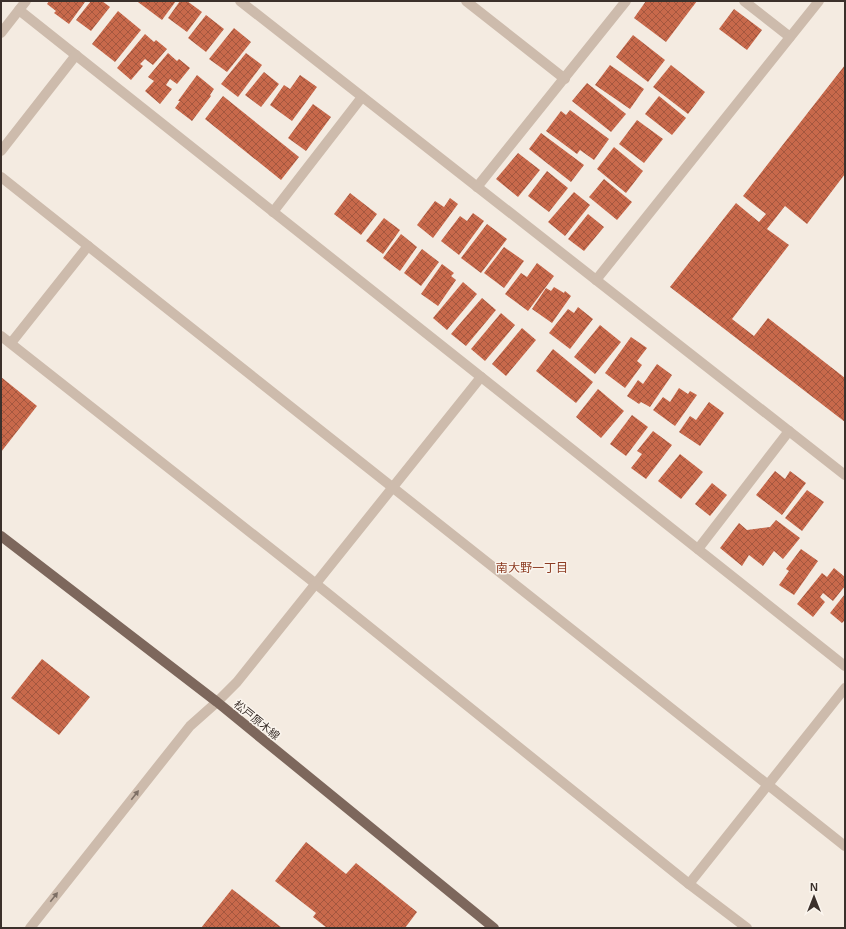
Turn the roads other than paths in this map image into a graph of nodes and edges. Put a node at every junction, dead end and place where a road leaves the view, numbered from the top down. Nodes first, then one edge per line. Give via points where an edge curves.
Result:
1 (26, 1) edge
2 (240, 1) edge
3 (466, 1) edge
4 (626, 1) edge
5 (744, 1) edge
6 (819, 1) edge
7 (19, 10) junction
8 (1, 33) edge
9 (790, 37) junction
10 (76, 55) junction
11 (564, 79) junction
12 (362, 97) junction
13 (1, 151) edge
14 (1, 177) edge
15 (478, 187) junction
16 (274, 212) junction
17 (88, 246) junction
18 (596, 280) junction
19 (1, 336) edge
20 (11, 343) junction
21 (481, 377) junction
22 (789, 431) junction
23 (845, 475) edge
24 (393, 488) junction
25 (1, 536) edge
26 (698, 549) junction
27 (316, 584) junction
28 (845, 666) edge
29 (845, 688) edge
30 (217, 702) junction
31 (768, 785) junction
32 (845, 846) edge
33 (689, 884) junction
34 (30, 928) edge
35 (494, 928) edge
36 (747, 928) edge

1 - 7 street
2 - 12 street
3 - 11 street
4 - 11 street
5 - 9 street
6 - 9 street
7 - 8 street
7 - 10 street
9 - 18 street
10 - 13 street
10 - 16 street
11 - 15 street
12 - 15 street
12 - 16 street
14 - 17 street
15 - 18 street
16 - 21 street
17 - 20 street
17 - 24 street
18 - 22 street
19 - 20 street
20 - 27 street
21 - 24 street
21 - 26 street
22 - 23 street
22 - 26 street
24 - 27 street
24 - 31 street
25 - 30 main road, 松戸原木線
26 - 28 street
27 - 30 street via 237,682
27 - 33 street
29 - 31 street
34 -> 30 street via 190,726
30 - 35 main road, 松戸原木線
31 - 32 street
31 - 33 street
33 - 36 street

